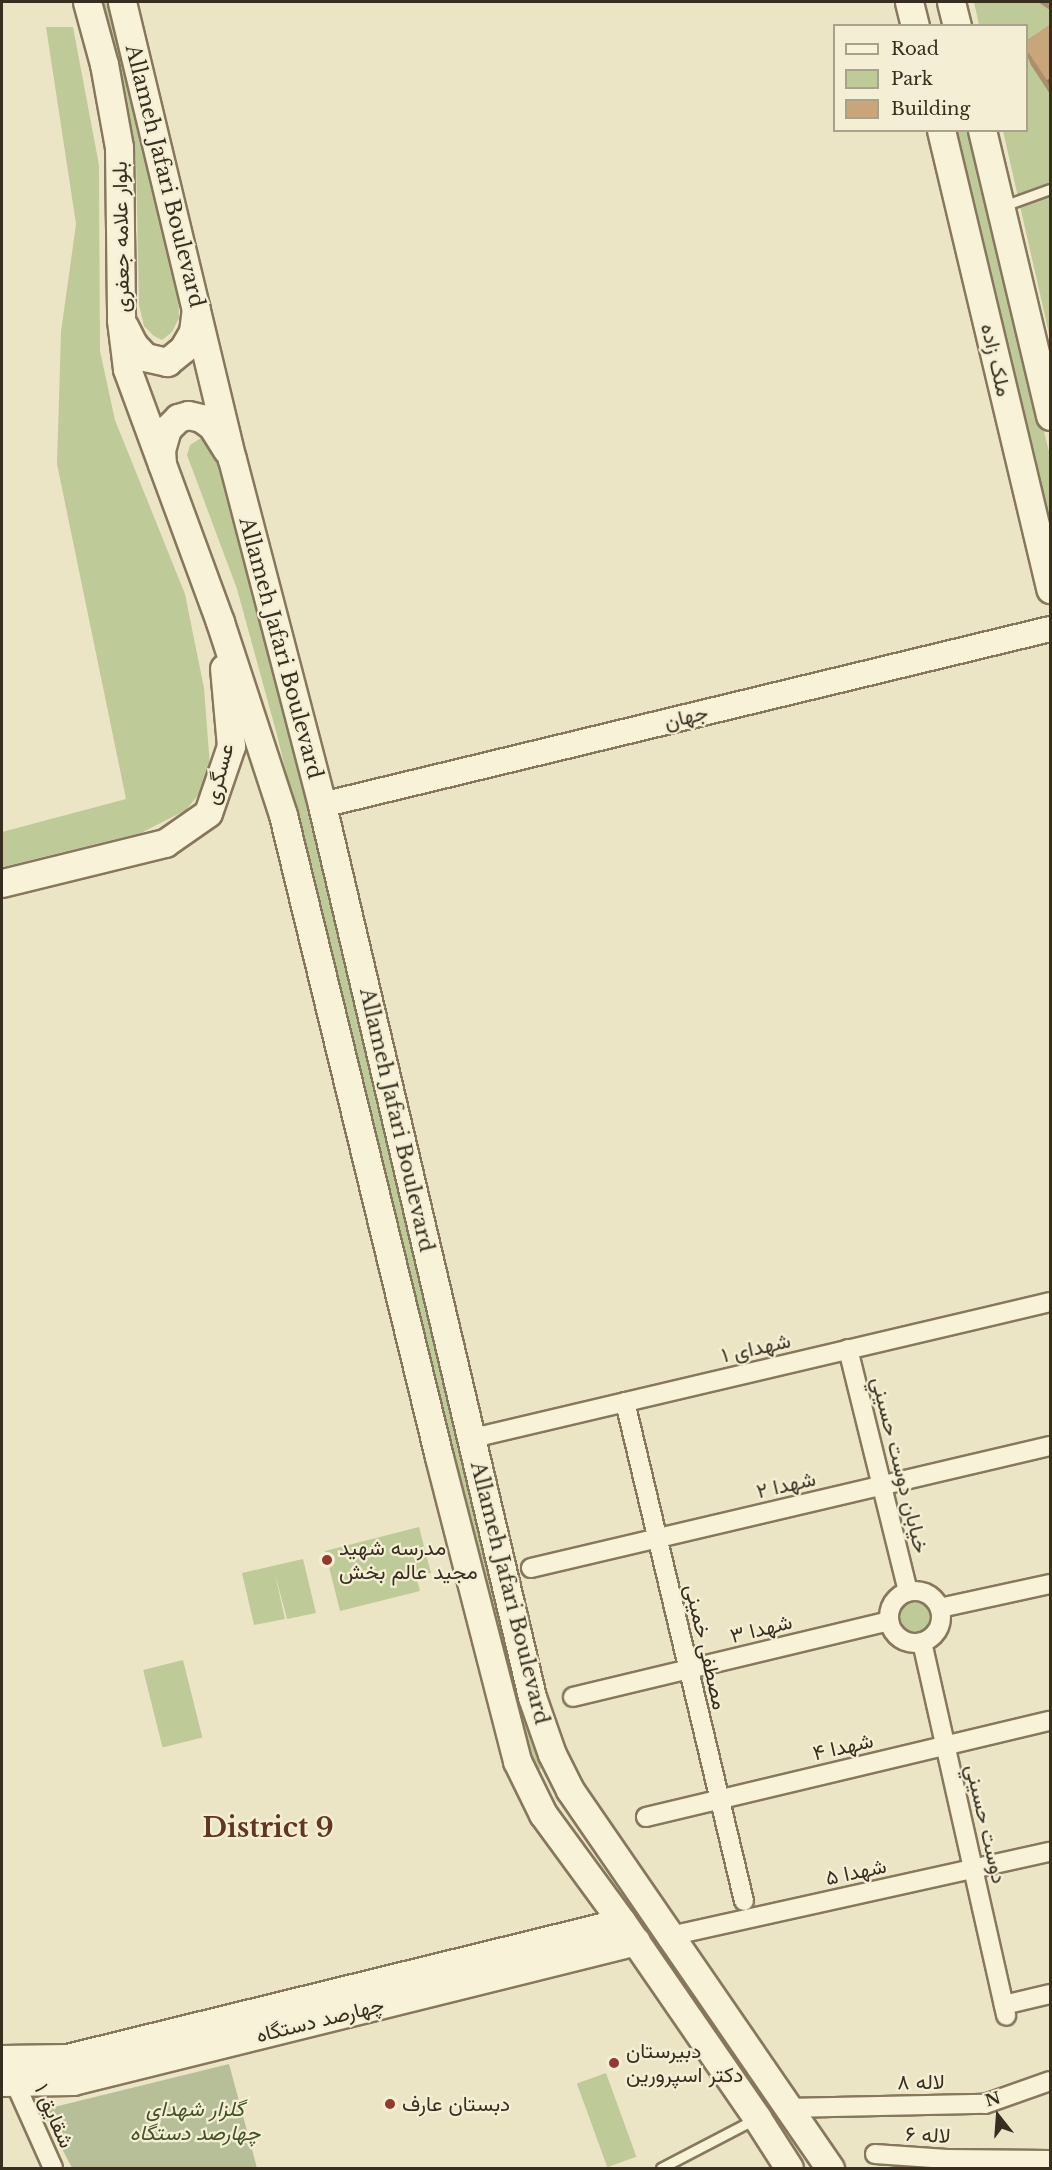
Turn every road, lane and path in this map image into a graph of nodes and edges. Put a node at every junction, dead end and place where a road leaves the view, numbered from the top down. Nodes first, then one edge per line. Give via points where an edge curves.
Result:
1 (87, 2) edge
2 (122, 2) edge
3 (909, 2) edge
4 (951, 2) edge
5 (914, 24) edge
6 (956, 24) edge
7 (940, 132) edge
8 (982, 132) edge
9 (1050, 189) edge
10 (1001, 207) junction
11 (197, 305) junction
12 (121, 320) junction
13 (1050, 416) edge
14 (232, 459) junction
15 (163, 470) junction
16 (1050, 589) edge
17 (220, 622) junction
18 (1050, 629) edge
19 (322, 805) junction
20 (2, 883) edge
21 (1050, 1302) edge
22 (848, 1349) junction
23 (625, 1402) junction
24 (473, 1438) junction
25 (1050, 1446) edge
26 (882, 1485) junction
27 (657, 1538) junction
28 (531, 1568) dead end
29 (1050, 1584) edge
30 (908, 1592) junction
31 (940, 1608) junction
32 (889, 1621) junction
33 (922, 1642) junction
34 (689, 1669) junction
35 (573, 1697) dead end
36 (1050, 1721) edge
37 (945, 1746) junction
38 (720, 1800) junction
39 (646, 1817) dead end
40 (1050, 1852) edge
41 (973, 1869) junction
42 (744, 1901) dead end
43 (629, 1932) junction
44 (670, 1936) junction
45 (1050, 1994) edge
46 (5, 2071) edge
47 (1050, 2081) edge
48 (788, 2108) junction
49 (757, 2118) junction
50 (875, 2154) dead end
51 (1050, 2160) edge
52 (53, 2169) edge
53 (662, 2169) edge
54 (789, 2169) edge
55 (830, 2169) edge

1 - 12 main road, بلوار علامه جعفری via 104,64 119,147
2 - 11 main road, Allameh Jafari Boulevard
3 - 5 main road
4 - 6 main road
7 - 16 main road, ملک زاده
8 - 10 main road, ملک زاده
9 - 10 lane
10 - 13 main road, ملک زاده
11 - 12 main road via 193,332 183,350 167,362 146,357 133,344
11 - 14 main road, Allameh Jafari Boulevard
12 - 15 main road, بلوار علامه جعفری via 127,369
14 - 15 main road via 212,426 201,417 188,415 178,418 167,429 161,450
14 - 19 main road, Allameh Jafari Boulevard
15 - 17 main road, Allameh Jafari Boulevard
17 - 20 main road, عسگری via 231,746 208,813 165,843
17 - 43 main road, Allameh Jafari Boulevard via 283,816 516,1761 543,1814
18 - 19 street, جهان
19 - 24 main road, Allameh Jafari Boulevard
21 - 22 street, شهدای ۱
22 - 23 street, شهدای ۱
22 - 26 street, خیابان دوست حسيني
23 - 24 street, شهدای ۱
23 - 27 street, مصطفی خمینی
24 - 44 main road, Allameh Jafari Boulevard via 532,1697 552,1754 586,1816
25 - 26 street, شهدا ۲
26 - 27 street, شهدا ۲
26 - 30 street, خیابان دوست حسيني
27 - 28 street, شهدا ۲
27 - 34 street, مصطفی خمینی
29 - 31 street
30 - 31 street via 929,1594
30 - 32 street via 892,1604
31 - 33 street via 936,1632
32 - 33 street via 897,1636 913,1643
32 - 34 street, شهدا ۳
33 - 37 street, دوست حسيني
34 - 35 street, شهدا ۳
34 - 38 street, مصطفی خمینی
36 - 37 street, شهدا ۴
37 - 38 street, شهدا ۴
37 - 41 street, دوست حسيني
38 - 39 street, شهدا ۴
38 - 42 street, مصطفی خمینی
40 - 41 street, شهدا ۵
41 - 44 street, شهدا ۵
41 - 45 street, دوست حسيني via 1005,2011
43 - 46 main road, چهارصد دستگاه via 70,2070
43 - 49 main road, Allameh Jafari Boulevard
44 - 48 main road, Allameh Jafari Boulevard
46 - 52 street, شقایق ۱
47 - 48 street, لاله ۸ via 985,2104
48 - 55 main road, Allameh Jafari Boulevard
49 - 53 lane
49 - 54 main road, Allameh Jafari Boulevard
50 - 51 street, لاله ۶

